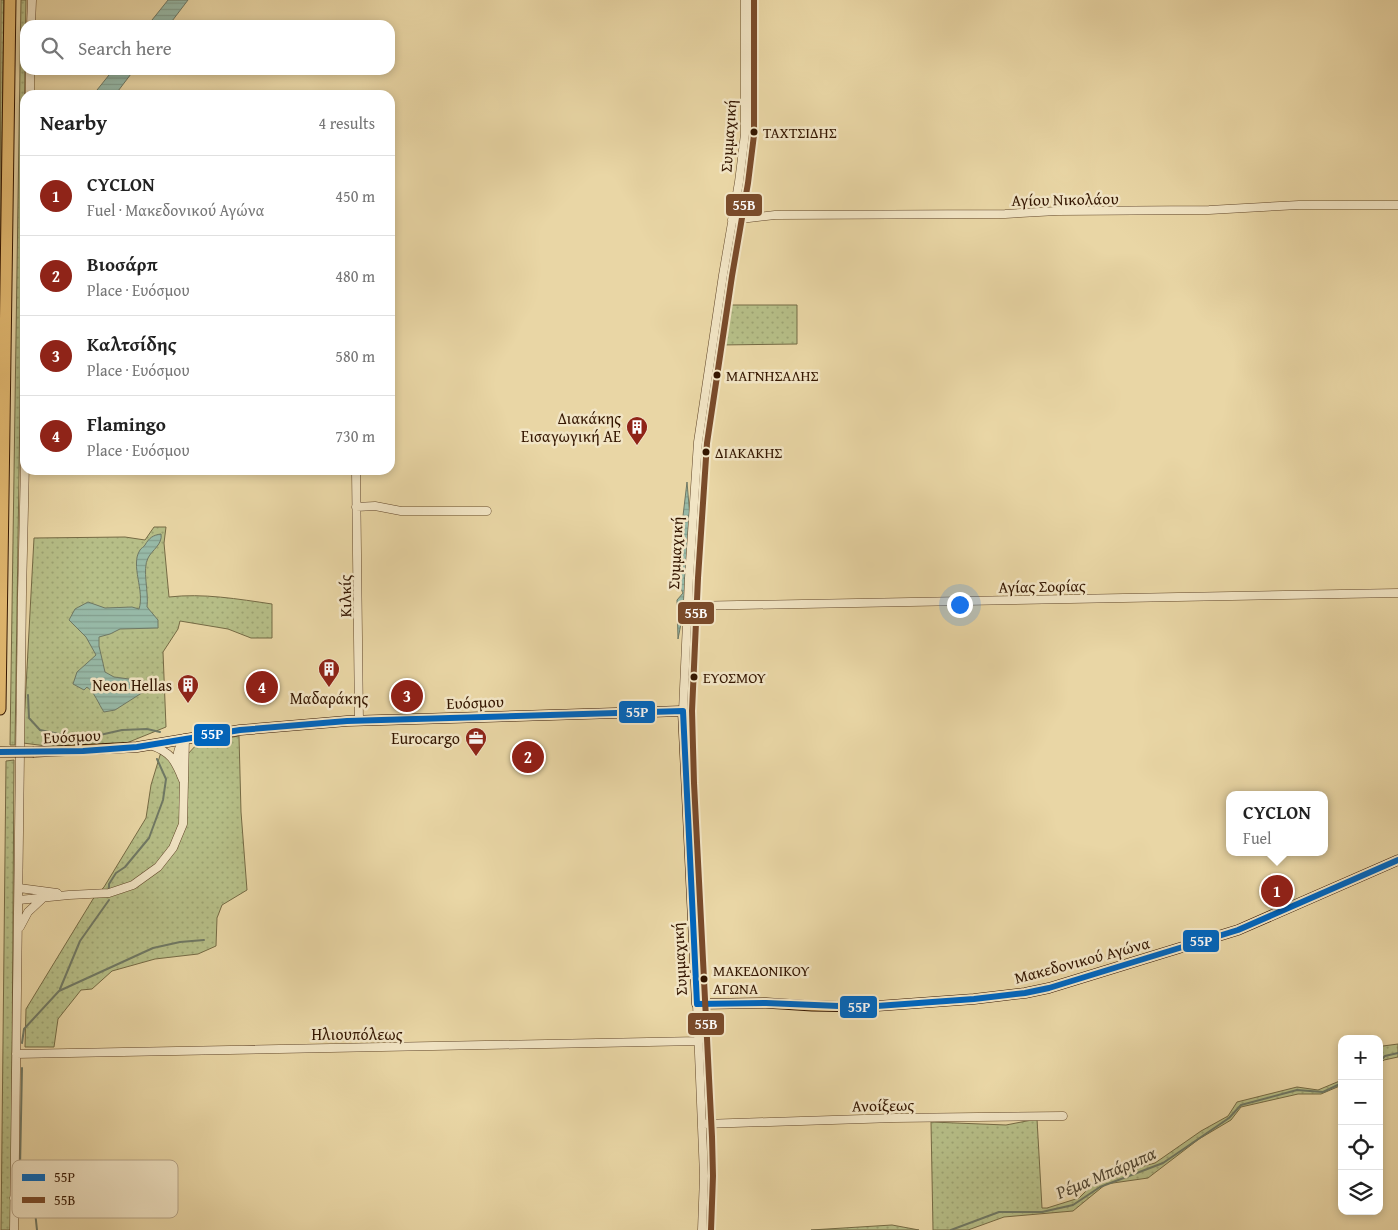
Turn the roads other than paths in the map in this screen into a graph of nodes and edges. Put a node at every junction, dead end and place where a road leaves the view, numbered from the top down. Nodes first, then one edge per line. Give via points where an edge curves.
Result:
1 (10, 0) edge
2 (32, 0) edge
3 (745, 0) edge
4 (31, 20) edge
5 (30, 75) edge
6 (30, 90) edge
7 (1398, 205) edge
8 (732, 220) junction
9 (25, 475) edge
10 (356, 475) edge
11 (356, 507) junction
12 (487, 511) dead end
13 (1398, 592) edge
14 (687, 606) junction
15 (0, 709) edge
16 (683, 711) junction
17 (359, 721) junction
18 (185, 738) junction
19 (148, 745) junction
20 (0, 752) edge
21 (178, 766) junction
22 (185, 784) junction
23 (1398, 860) edge
24 (19, 888) junction
25 (69, 895) junction
26 (43, 898) junction
27 (19, 900) junction
28 (19, 928) junction
29 (696, 1004) junction
30 (699, 1041) junction
31 (16, 1054) junction
32 (1063, 1116) dead end
33 (703, 1124) junction
34 (15, 1160) edge
35 (702, 1230) edge

1 - 15 highway
2 - 4 street
3 - 8 street, Συμμαχική via 745,134
5 - 6 street
7 - 8 street, Αγίου Νικολάου via 1005,214 775,215
8 - 14 street, Συμμαχική via 698,442
9 - 24 street
10 - 11 street, Κιλκίς
11 - 12 street via 375,506 401,511
11 - 17 street, Κιλκίς
13 - 14 street, Αγίας Σοφίας
14 - 16 street, Συμμαχική
16 - 17 main road, Ευόσμου
16 - 29 main road, Συμμαχική
17 - 18 main road, Ευόσμου via 300,724
18 - 19 main road, Ευόσμου
18 - 21 street via 177,753
18 - 22 street
19 - 20 main road, Ευόσμου, bridge via 83,751
19 - 21 street via 166,752
21 - 22 street
22 - 25 street via 183,824 173,848 158,867 121,890
23 - 29 main road, Μακεδονικού Αγώνα via 1238,930 1025,993 863,1007
24 - 25 street
24 - 27 street
25 - 26 street
26 - 27 street
26 - 28 street via 28,912
27 - 28 street
28 - 31 street
29 - 30 street, Συμμαχική
30 - 31 street, Ηλιουπόλεως
30 - 33 street, Συμμαχική
31 - 34 street
32 - 33 street, Ανοίξεως
33 - 35 street, Συμμαχική

